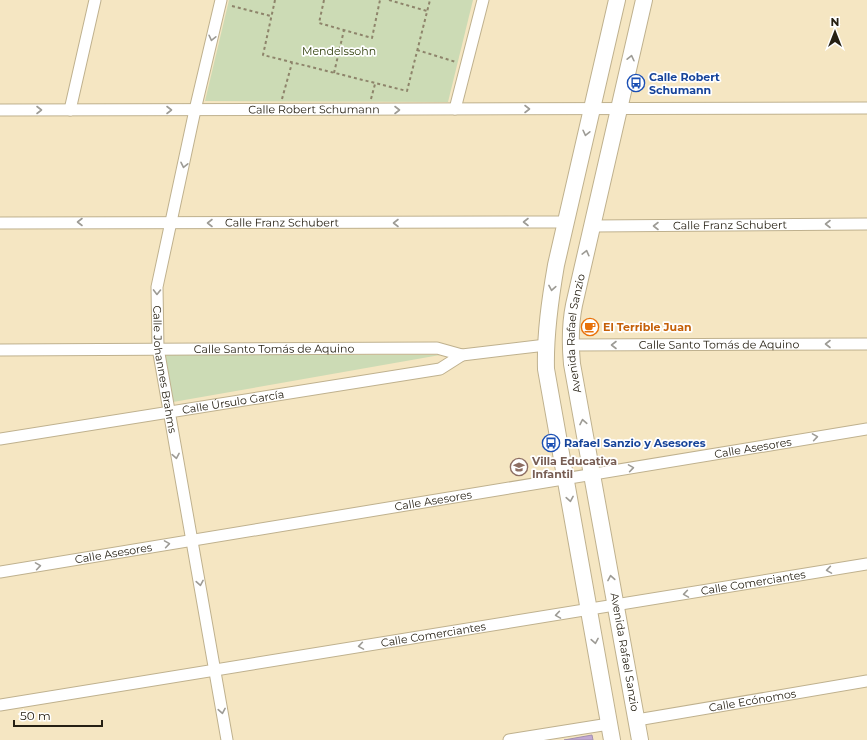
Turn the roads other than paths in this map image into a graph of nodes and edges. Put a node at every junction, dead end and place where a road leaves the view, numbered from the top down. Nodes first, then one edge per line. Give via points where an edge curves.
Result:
1 (95, 0) edge
2 (483, 0) edge
3 (617, 0) edge
4 (644, 0) edge
5 (220, 2) edge
6 (867, 108) edge
7 (455, 109) junction
8 (592, 109) junction
9 (619, 109) junction
10 (0, 110) edge
11 (70, 110) junction
12 (195, 110) junction
13 (565, 222) junction
14 (0, 223) edge
15 (171, 223) junction
16 (867, 224) edge
17 (593, 226) junction
18 (867, 344) edge
19 (546, 345) junction
20 (570, 345) junction
21 (158, 348) junction
22 (0, 350) edge
23 (462, 355) junction
24 (168, 411) junction
25 (867, 429) edge
26 (0, 439) edge
27 (593, 474) junction
28 (566, 478) junction
29 (192, 540) junction
30 (867, 564) edge
31 (0, 572) edge
32 (616, 605) junction
33 (590, 610) junction
34 (215, 670) junction
35 (867, 681) edge
36 (0, 705) edge
37 (637, 720) junction
38 (609, 724) junction
39 (227, 740) edge
40 (509, 740) edge
41 (612, 740) edge
42 (640, 740) edge

1 - 11 street
2 - 7 street
3 - 8 main road
9 -> 4 main road, Avenida Rafael Sanzio
5 -> 12 street, Calle Johannes Brahms
6 - 9 street, Calle Robert Schumann
7 -> 8 street, Calle Robert Schumann
12 -> 7 street, Calle Robert Schumann
8 - 9 street, Calle Robert Schumann
8 -> 13 main road
9 - 17 main road, Avenida Rafael Sanzio
10 -> 11 street, Calle Robert Schumann
11 -> 12 street, Calle Robert Schumann
12 -> 15 street, Calle Johannes Brahms
13 -> 15 street, Calle Franz Schubert
13 -> 19 main road via 550,302
15 -> 14 street, Calle Franz Schubert
15 -> 21 street, Calle Johannes Brahms via 157,287
16 -> 17 street, Calle Franz Schubert
20 -> 17 main road, Avenida Rafael Sanzio via 570,325
18 -> 20 street, Calle Santo Tomás de Aquino
19 - 23 street, Calle Santo Tomás de Aquino
19 - 28 main road via 546,369
27 -> 20 main road, Avenida Rafael Sanzio
21 - 22 street, Calle Santo Tomás de Aquino
21 - 23 street, Calle Santo Tomás de Aquino via 437,348
21 - 24 street, Calle Johannes Brahms
23 - 24 street, Calle Úrsulo García via 440,368
24 - 26 street, Calle Úrsulo García
24 -> 29 street, Calle Johannes Brahms
27 -> 25 street, Calle Asesores
27 - 28 street, Calle Asesores
32 -> 27 main road, Avenida Rafael Sanzio
28 - 29 street, Calle Asesores
28 -> 33 main road
31 -> 29 street, Calle Asesores
29 -> 34 street, Calle Johannes Brahms
30 -> 32 street, Calle Comerciantes
32 - 33 street, Calle Comerciantes
32 - 37 main road, Avenida Rafael Sanzio
33 -> 34 street, Calle Comerciantes
33 -> 38 main road
34 - 36 street, Calle Comerciantes
34 -> 39 street, Calle Johannes Brahms
35 - 37 street, Calle Ecónomos
37 - 42 main road, Avenida Rafael Sanzio
38 - 40 street
38 - 41 main road

